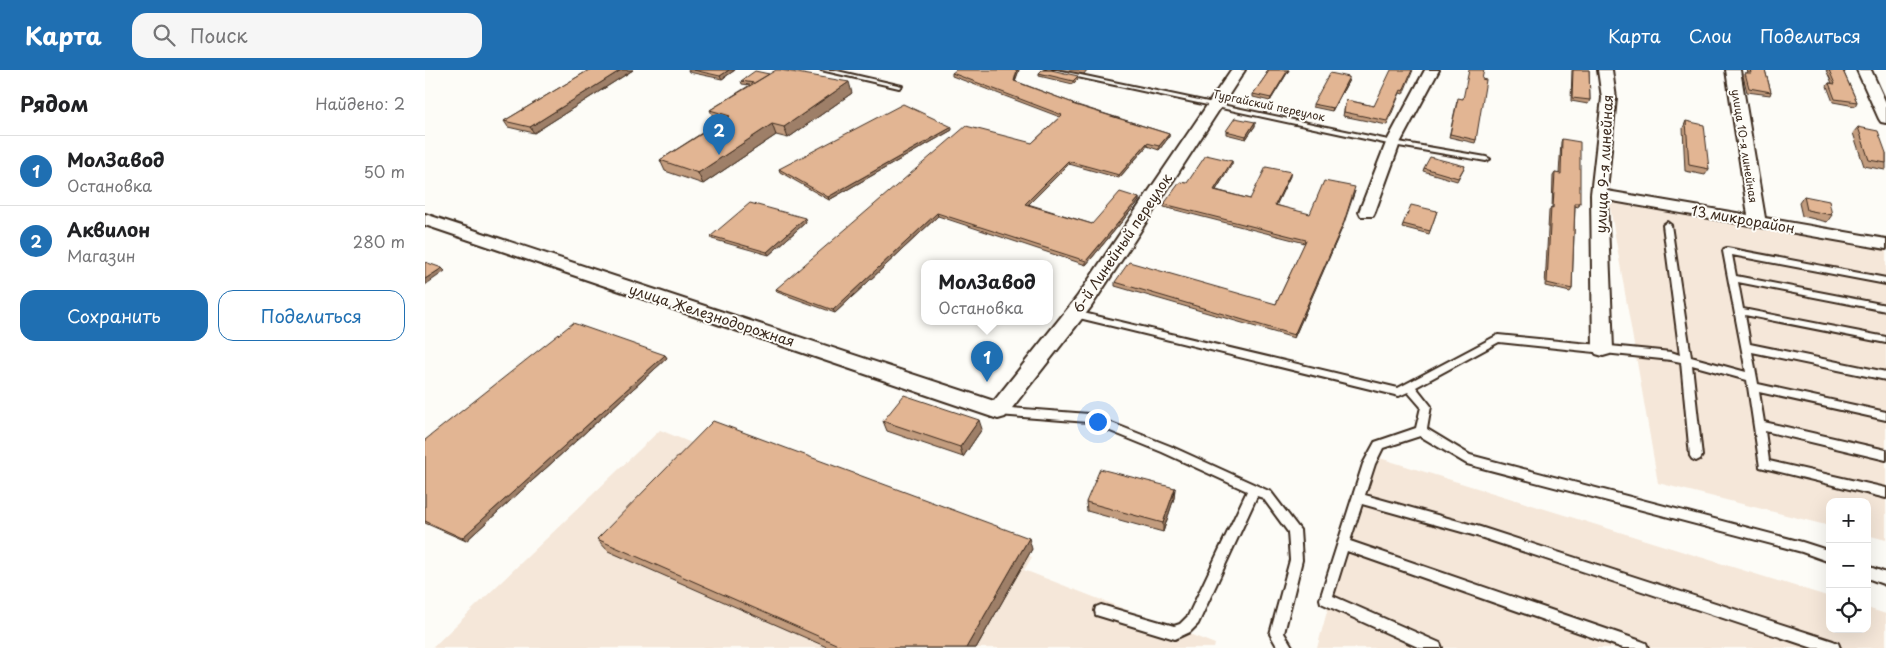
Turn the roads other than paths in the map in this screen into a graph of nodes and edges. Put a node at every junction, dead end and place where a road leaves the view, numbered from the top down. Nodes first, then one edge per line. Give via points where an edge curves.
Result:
1 (824, 70) edge
2 (1048, 70) edge
3 (1235, 70) edge
4 (1432, 70) edge
5 (1605, 70) edge
6 (1733, 70) edge
7 (1864, 70) edge
8 (899, 86) dead end
9 (1214, 104) junction
10 (1886, 119) edge
11 (1393, 143) junction
12 (1486, 159) dead end
13 (1599, 194) junction
14 (1367, 212) dead end
15 (425, 219) edge
16 (1757, 222) junction
17 (1667, 225) dead end
18 (1886, 244) edge
19 (1732, 278) junction
20 (1886, 281) edge
21 (1886, 308) edge
22 (1739, 311) junction
23 (1075, 314) junction
24 (1886, 340) edge
25 (1746, 347) junction
26 (1603, 349) junction
27 (1686, 360) junction
28 (1886, 376) edge
29 (1753, 382) junction
30 (1410, 387) junction
31 (998, 411) junction
32 (1886, 416) edge
33 (1759, 425) junction
34 (1421, 431) junction
35 (1886, 455) edge
36 (1696, 456) dead end
37 (1254, 488) junction
38 (1886, 494) edge
39 (1358, 498) junction
40 (1343, 544) junction
41 (1826, 556) edge
42 (1871, 573) edge
43 (1886, 579) edge
44 (1101, 611) dead end
45 (1286, 648) edge
46 (1435, 648) edge
47 (1641, 648) edge
48 (1833, 648) edge

1 - 8 lane
2 - 9 lane, Тургайский переулок
3 - 9 street, 6-й Линейный переулок
4 - 11 street
5 - 13 street, улица 9-я линейная via 1609,98
6 - 16 street, улица 10-я линейная
7 - 10 street
9 - 11 lane, Тургайский переулок
9 - 23 street, 6-й Линейный переулок
11 - 12 lane, Тургайский переулок
11 - 14 street
13 - 16 street, 13 микрорайон
13 - 26 street, улица 9-я линейная
15 - 31 street, улица Железнодорожная
16 - 18 street, 13 микрорайон
17 - 27 lane
19 - 20 lane via 1727,251
19 - 21 lane
19 - 22 lane
22 - 24 lane
22 - 25 lane
23 - 30 lane via 1399,392
23 - 31 street, 6-й Линейный переулок
25 - 28 lane
25 - 29 lane
26 - 27 lane
26 - 30 lane via 1499,338
27 - 29 lane
27 - 36 lane
29 - 32 lane
29 - 33 lane
30 - 34 lane via 1426,406
31 - 37 lane via 1089,418
33 - 35 lane
33 - 38 lane via 1764,464
34 - 39 lane via 1379,445
34 - 41 lane via 1467,459
37 - 44 lane via 1193,620 1185,628 1175,633
37 - 45 lane via 1267,494 1294,530 1296,560 1277,634
39 - 40 lane
39 - 48 lane via 1480,532
40 - 46 lane via 1326,599
40 - 47 lane
42 - 43 lane

